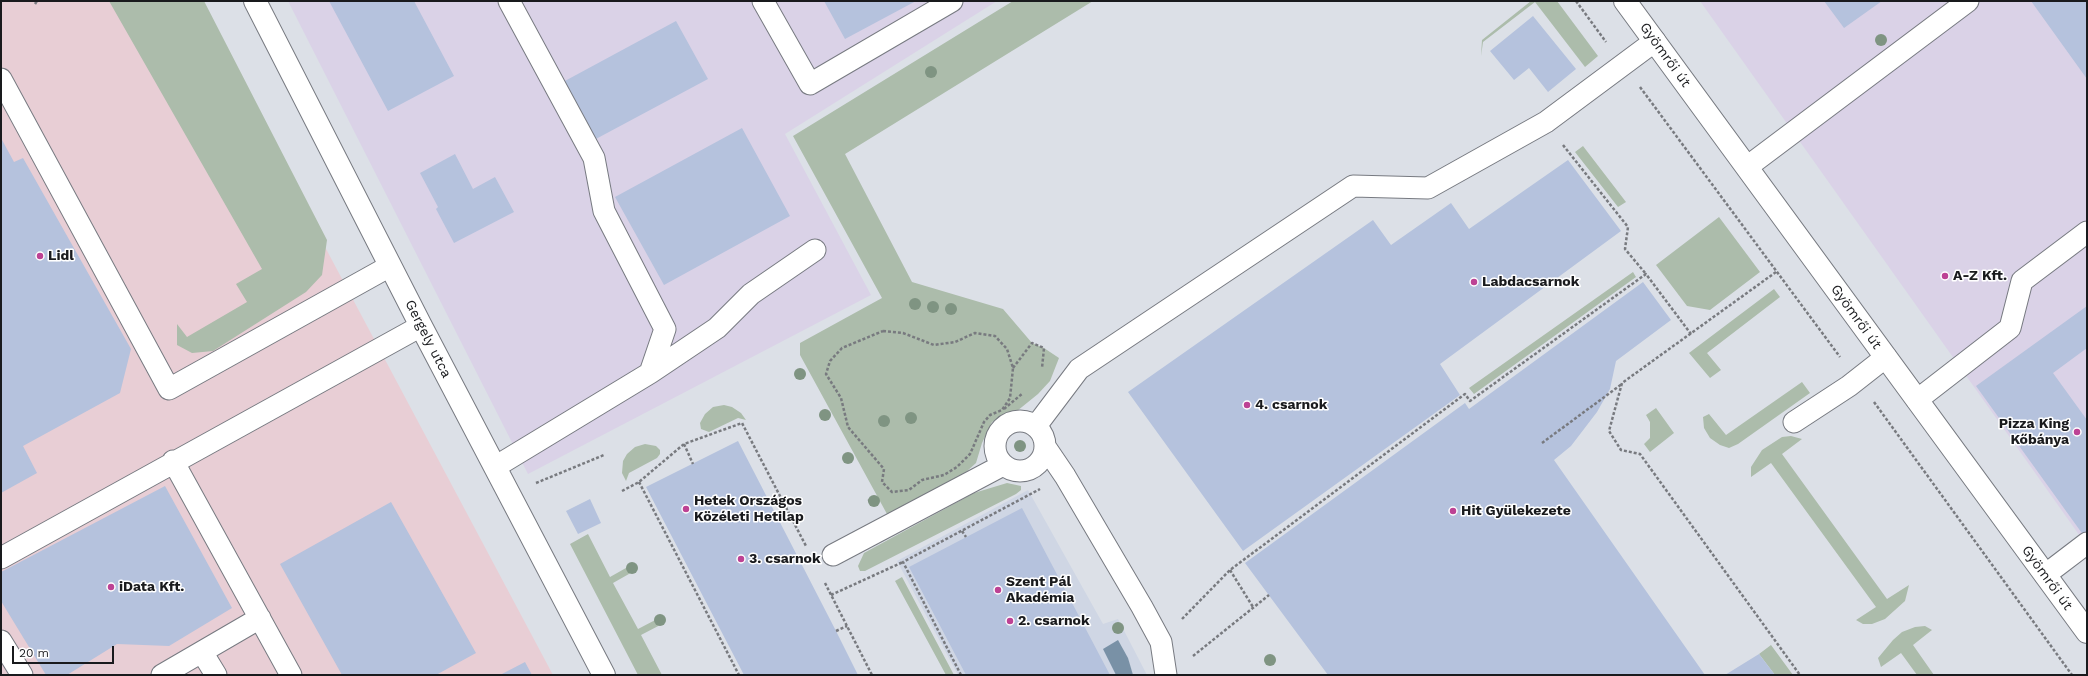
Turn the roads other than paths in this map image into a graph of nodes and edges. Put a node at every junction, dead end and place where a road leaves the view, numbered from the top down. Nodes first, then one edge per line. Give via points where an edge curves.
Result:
1 (255, 1) edge
2 (509, 1) edge
3 (763, 1) edge
4 (952, 1) edge
5 (1625, 1) edge
6 (1968, 1) edge
7 (1655, 42) junction
8 (1, 79) edge
9 (1747, 167) junction
10 (2087, 232) edge
11 (815, 250) dead end
12 (390, 266) junction
13 (421, 326) junction
14 (1886, 357) junction
15 (650, 373) junction
16 (1917, 400) junction
17 (1794, 422) dead end
18 (1036, 426) junction
19 (1046, 448) junction
20 (173, 461) junction
21 (1003, 466) junction
22 (495, 467) junction
23 (2087, 543) edge
24 (833, 555) dead end
25 (1, 558) edge
26 (2044, 575) junction
27 (260, 618) junction
28 (2087, 632) edge
29 (1, 641) edge
30 (202, 652) junction
31 (22, 675) edge
32 (162, 675) edge
33 (216, 675) edge
34 (292, 675) edge
35 (604, 675) edge
36 (1166, 675) edge

1 - 12 street, Gergely utca
2 - 15 lane via 594,158 604,211 665,329
3 - 4 lane via 810,84
5 - 7 street, Gyömrői út
6 - 9 lane
7 - 9 street, Gyömrői út
7 - 18 lane via 1546,122 1428,188 1353,186 1079,368
8 - 12 lane via 169,389
9 - 14 street, Gyömrői út
10 - 16 lane via 2022,281 2010,328
11 - 15 lane via 751,294 717,328
12 - 13 street, Gergely utca
13 - 20 lane
13 - 22 street, Gergely utca
14 - 16 street, Gyömrői út
14 - 17 lane
15 - 22 lane
16 - 26 street, Gyömrői út
18 - 19 lane via 1045,439
18 - 21 lane via 1021,420 1012,422 1001,430 995,441 995,450
19 - 21 lane via 1040,462 1027,471 1015,471
19 - 36 lane via 1065,476 1161,642
20 - 25 lane
20 - 27 lane
21 - 24 lane
22 - 35 street, Gergely utca
23 - 26 lane
26 - 28 street, Gyömrői út
27 - 30 lane
27 - 34 lane
29 - 31 lane
30 - 32 lane
30 - 33 lane

